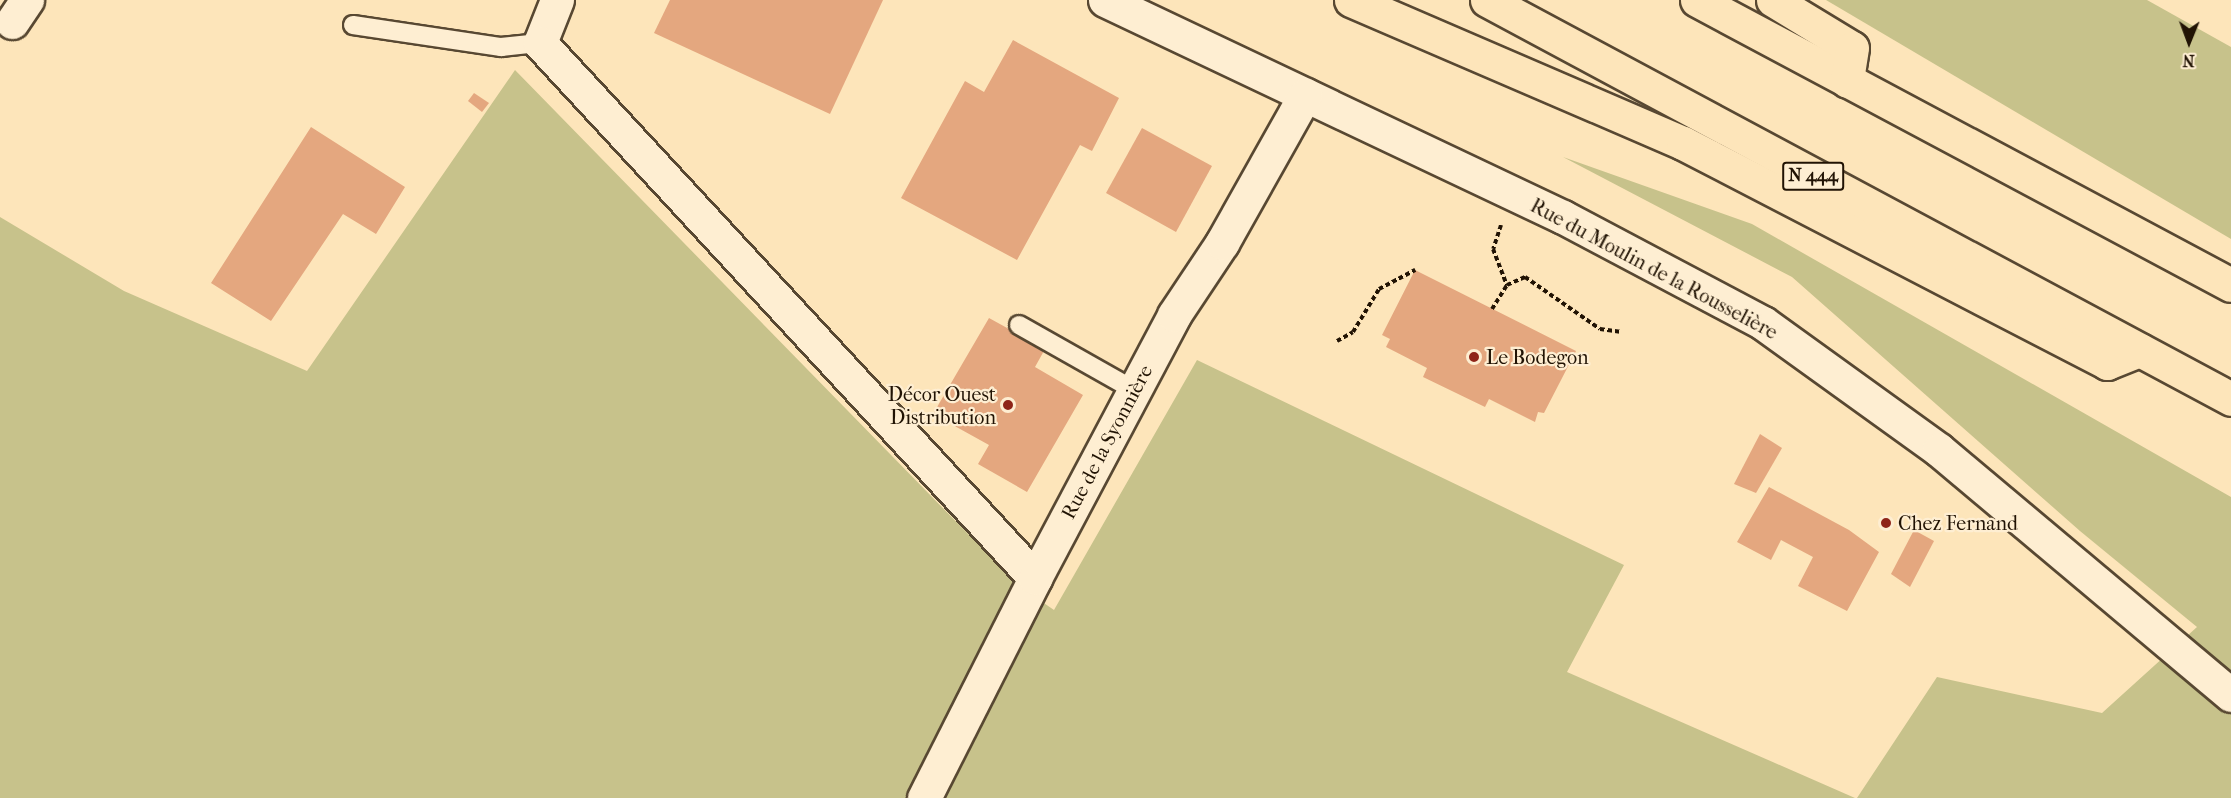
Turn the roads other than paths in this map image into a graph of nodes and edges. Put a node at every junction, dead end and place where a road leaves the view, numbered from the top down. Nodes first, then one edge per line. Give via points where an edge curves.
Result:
1 (557, 0) edge
2 (1105, 0) edge
3 (1351, 0) edge
4 (1487, 0) edge
5 (1696, 0) edge
6 (1773, 0) edge
7 (353, 25) dead end
8 (540, 43) junction
9 (1847, 81) junction
10 (1305, 95) junction
11 (2231, 285) edge
12 (1019, 325) dead end
13 (2140, 350) junction
14 (1134, 390) junction
15 (2231, 399) edge
16 (1035, 578) junction
17 (2231, 695) edge
18 (924, 798) edge

1 - 8 street
2 - 10 street, Rue du Moulin de la Rousselière
3 - 13 highway via 1683,143 2107,363
4 - 13 highway, N 444
5 - 9 highway
6 - 9 highway via 1852,48
7 - 8 lane via 501,47
8 - 16 street
9 - 11 highway
10 - 14 street, Rue de la Syonnière via 1222,243 1174,315
10 - 17 street, Rue du Moulin de la Rousselière via 1514,194 1763,323 1939,450
12 - 14 lane
13 - 15 highway, N 444
14 - 16 street, Rue de la Syonnière
16 - 18 street, Rue de la Syonnière

